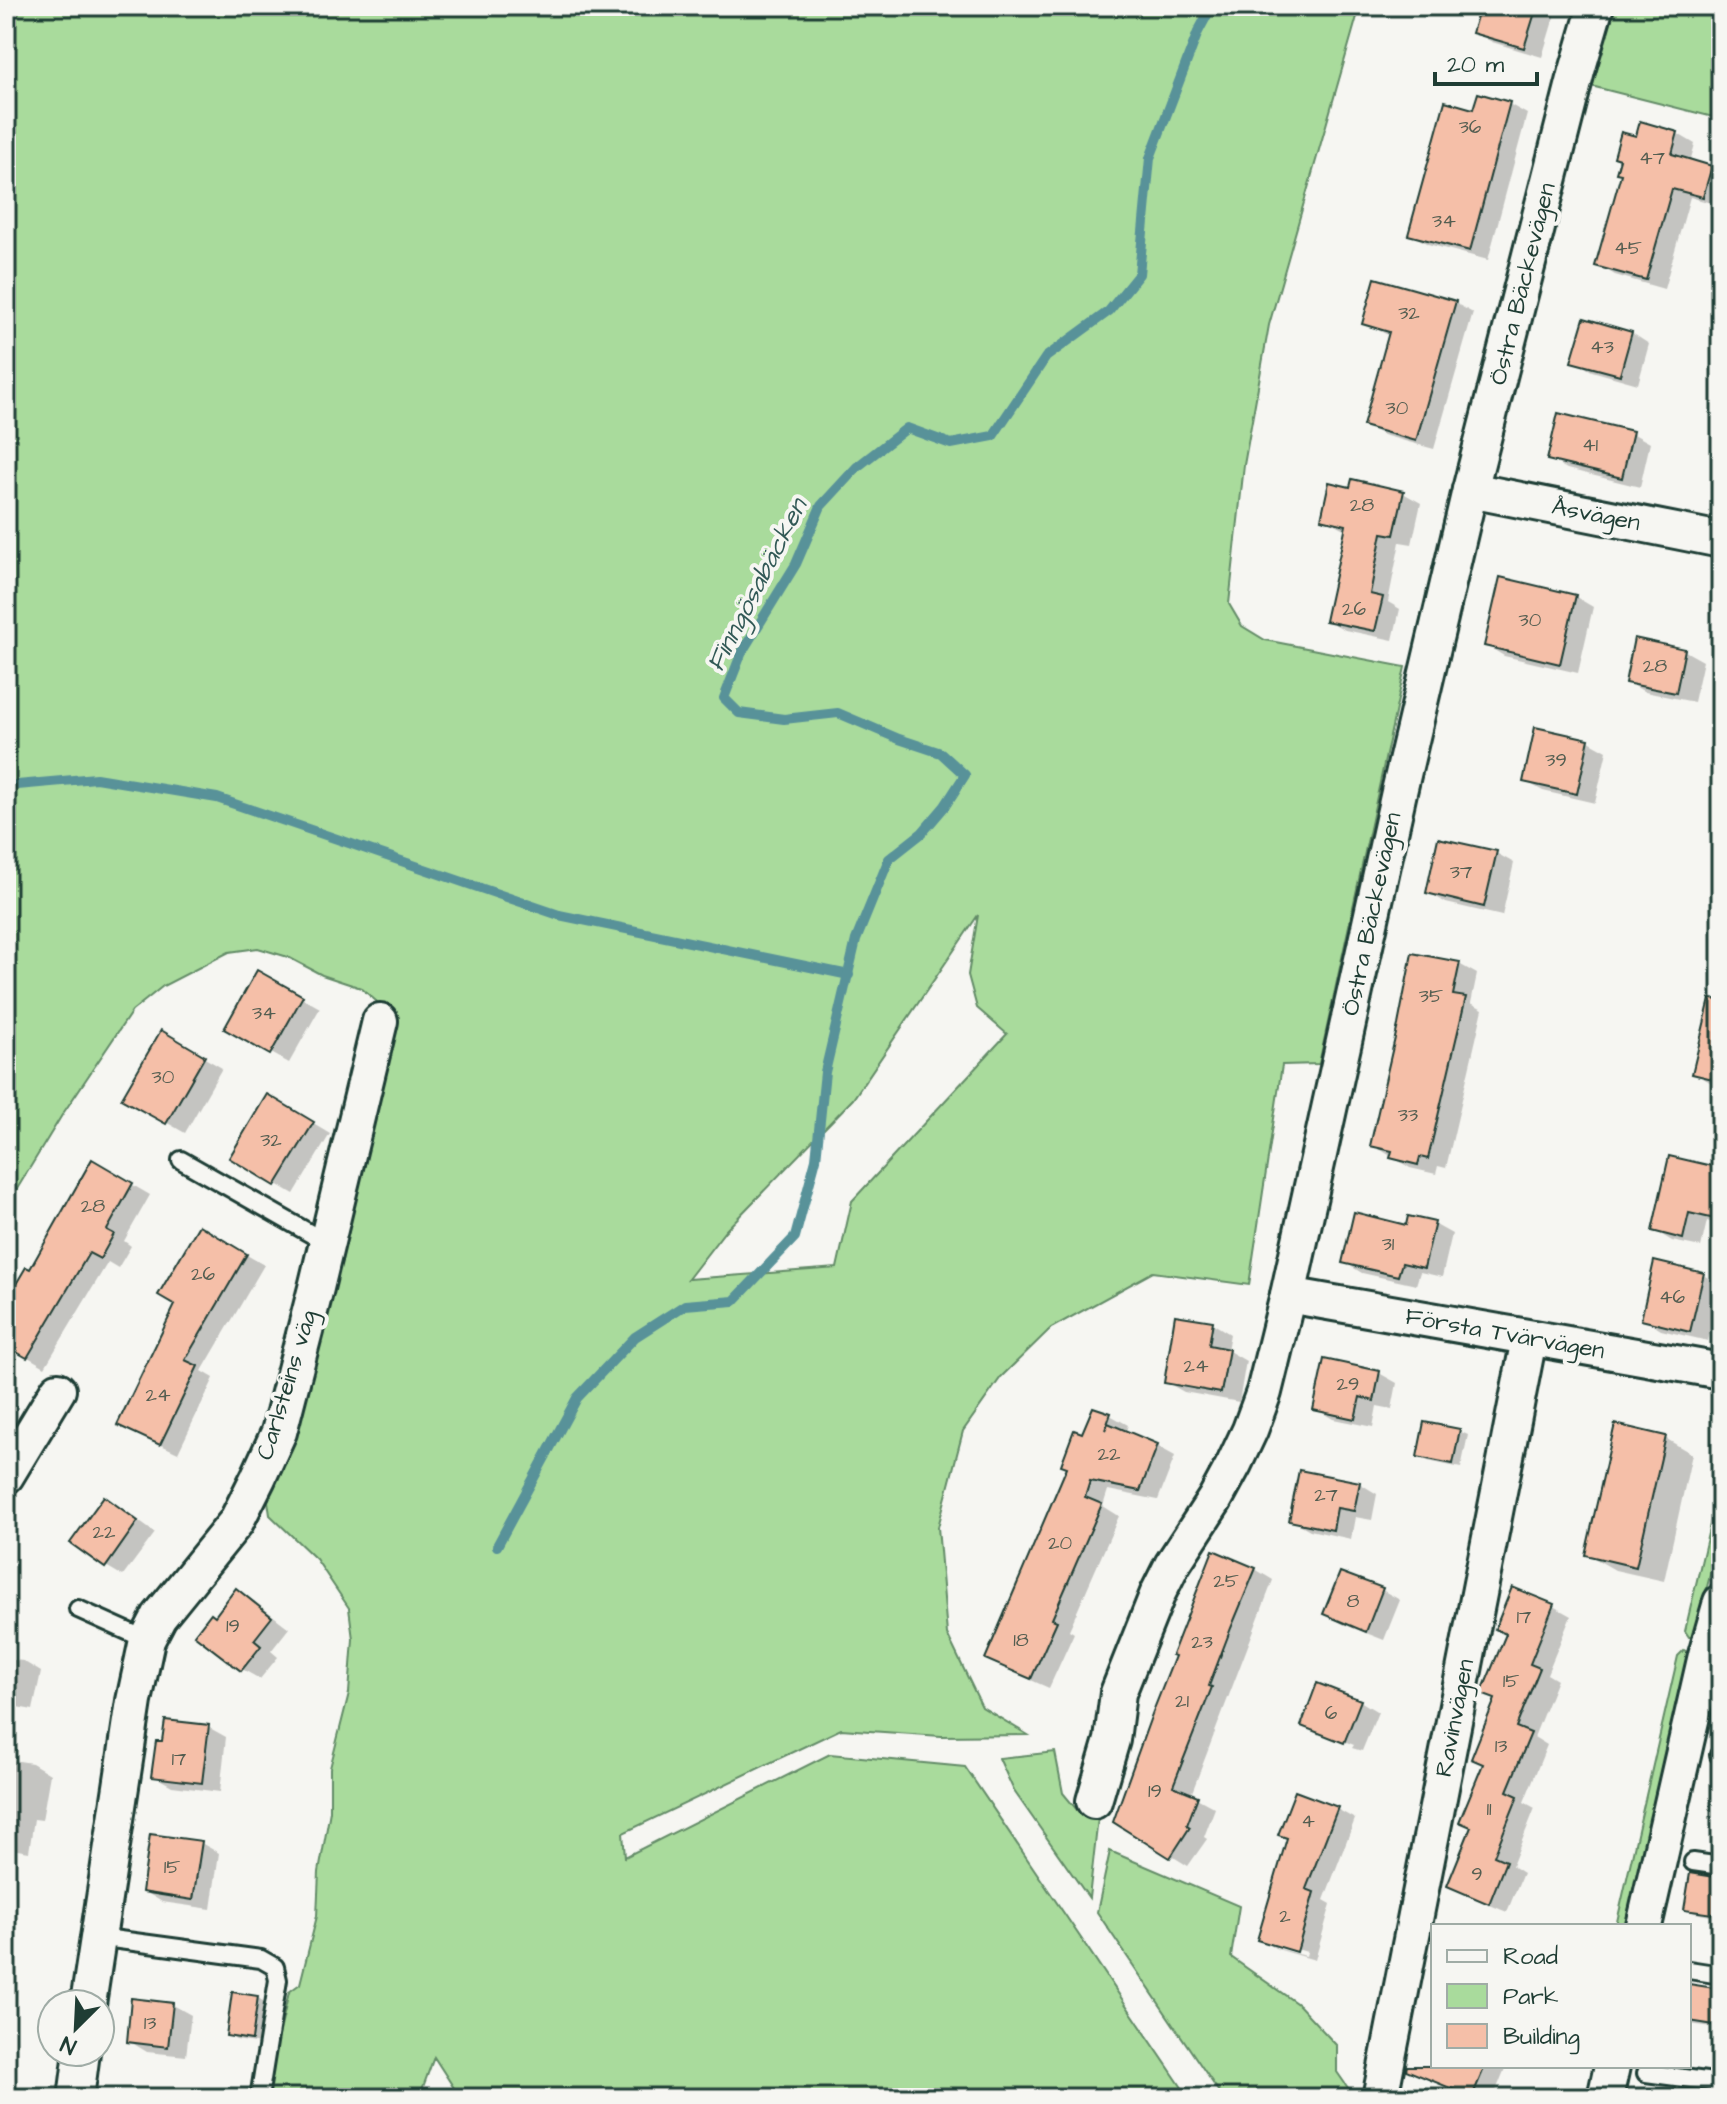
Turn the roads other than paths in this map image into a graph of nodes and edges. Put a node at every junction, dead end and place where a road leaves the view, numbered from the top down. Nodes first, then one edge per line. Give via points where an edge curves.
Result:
1 (1596, 6) edge
2 (1470, 490) junction
3 (1721, 540) edge
4 (380, 1021) dead end
5 (181, 1160) dead end
6 (327, 1243) junction
7 (1288, 1295) junction
8 (1529, 1339) junction
9 (1721, 1371) edge
10 (58, 1390) dead end
11 (6, 1476) edge
12 (1721, 1602) edge
13 (78, 1609) dead end
14 (147, 1640) junction
15 (1714, 1657) edge
16 (1094, 1801) dead end
17 (1693, 1862) dead end
18 (1721, 1866) edge
19 (1645, 1924) edge
20 (97, 1937) junction
21 (1691, 1970) edge
22 (1721, 1975) edge
23 (90, 1988) edge
24 (80, 2068) edge
25 (1612, 2068) edge
26 (1646, 2073) dead end
27 (1721, 2083) edge
28 (76, 2098) edge
29 (259, 2098) edge
30 (1380, 2098) edge
31 (1605, 2098) edge

1 - 2 street, Östra Bäckevägen
2 - 3 street, Åsvägen
2 - 7 street, Östra Bäckevägen
4 - 6 street, Carlsteins väg
5 - 6 lane
6 - 14 street, Carlsteins väg via 279,1432 236,1522 159,1617
7 - 8 street, Första Tvärvägen
7 - 16 street, Östra Bäckevägen via 1250,1430 1158,1593 1118,1693 1112,1740
8 - 9 street, Första Tvärvägen
8 - 30 street, Ravinvägen
10 - 11 street
12 - 15 street
13 - 14 lane
14 - 20 street, Carlsteins väg
15 - 19 street
17 - 18 lane
20 - 23 street, Carlsteins väg
20 - 29 lane via 261,1959 275,1967 278,1980
21 - 22 lane
24 - 28 street
25 - 31 street
26 - 27 lane

